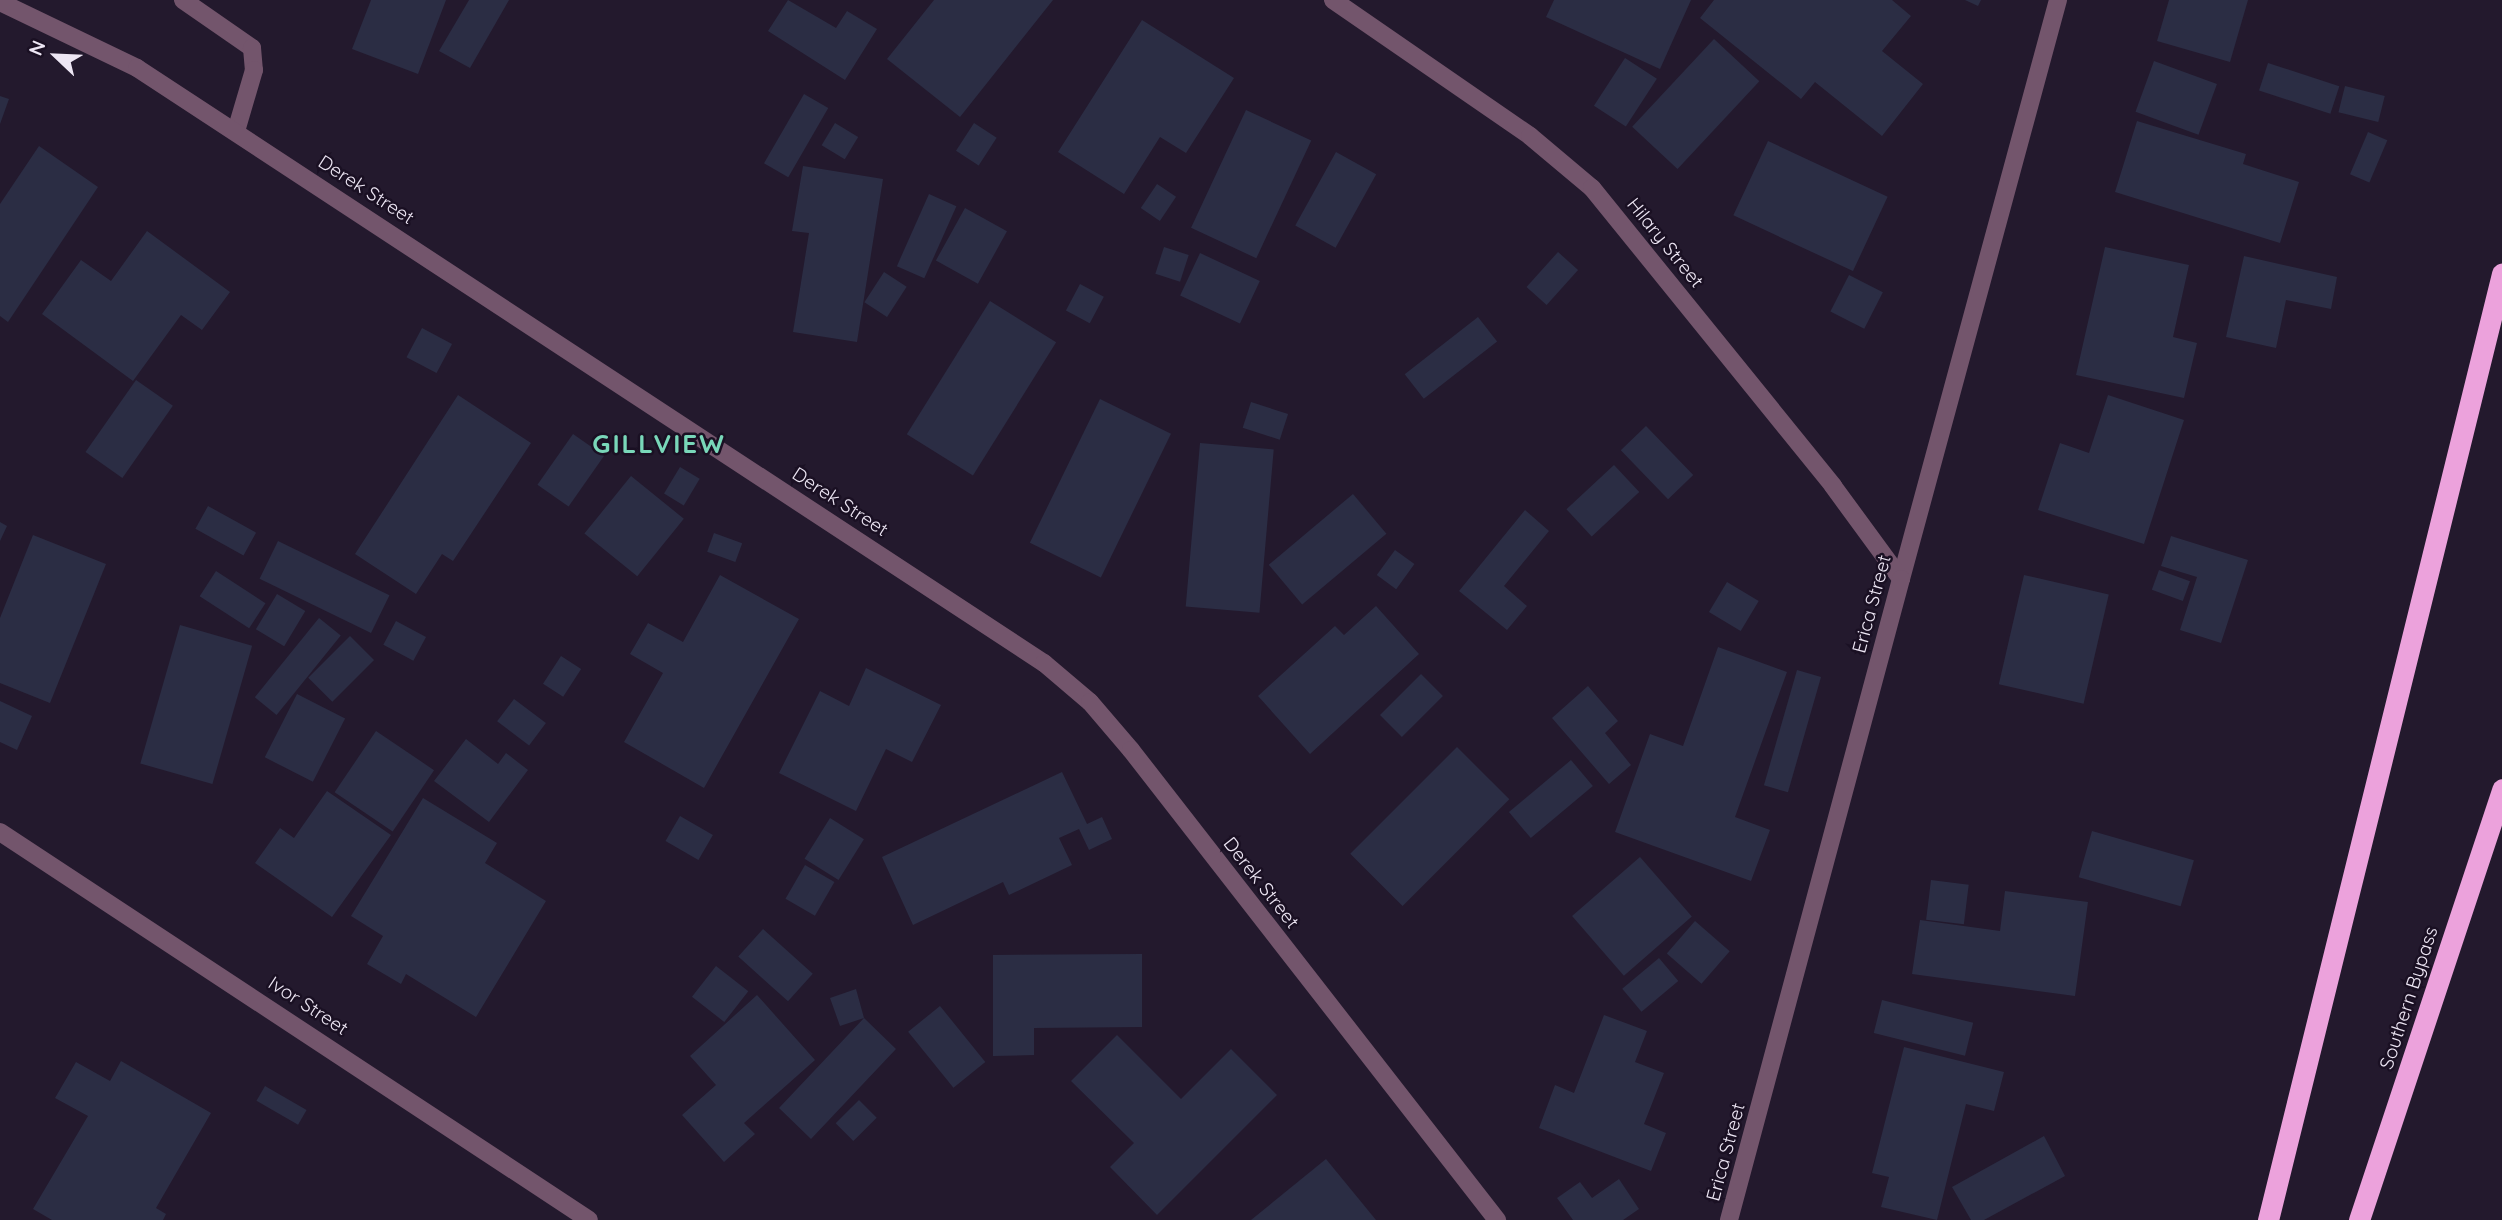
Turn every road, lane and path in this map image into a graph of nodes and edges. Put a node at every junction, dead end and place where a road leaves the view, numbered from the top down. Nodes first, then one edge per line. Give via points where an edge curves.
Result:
1 (183, 0) edge
2 (1333, 0) edge
3 (2058, 0) edge
4 (0, 2) edge
5 (38, 8) edge
6 (236, 131) junction
7 (2502, 274) edge
8 (1901, 579) junction
9 (2502, 789) edge
10 (0, 832) edge
11 (589, 1220) edge
12 (1497, 1220) edge
13 (1729, 1220) edge
14 (2268, 1220) edge
15 (2359, 1220) edge

1 - 6 street via 252,48 254,70
2 - 8 street, Hilary Street via 1530,136 1592,188 1833,486
3 - 8 street, Erica Street
4 - 5 street, Derek Street
5 - 6 street, Derek Street
6 - 12 street, Derek Street via 1053,670 1090,702 1131,750
7 - 14 highway
8 - 13 street, Erica Street
9 - 15 highway, Southern Bypass
10 - 11 street, Ivor Street

